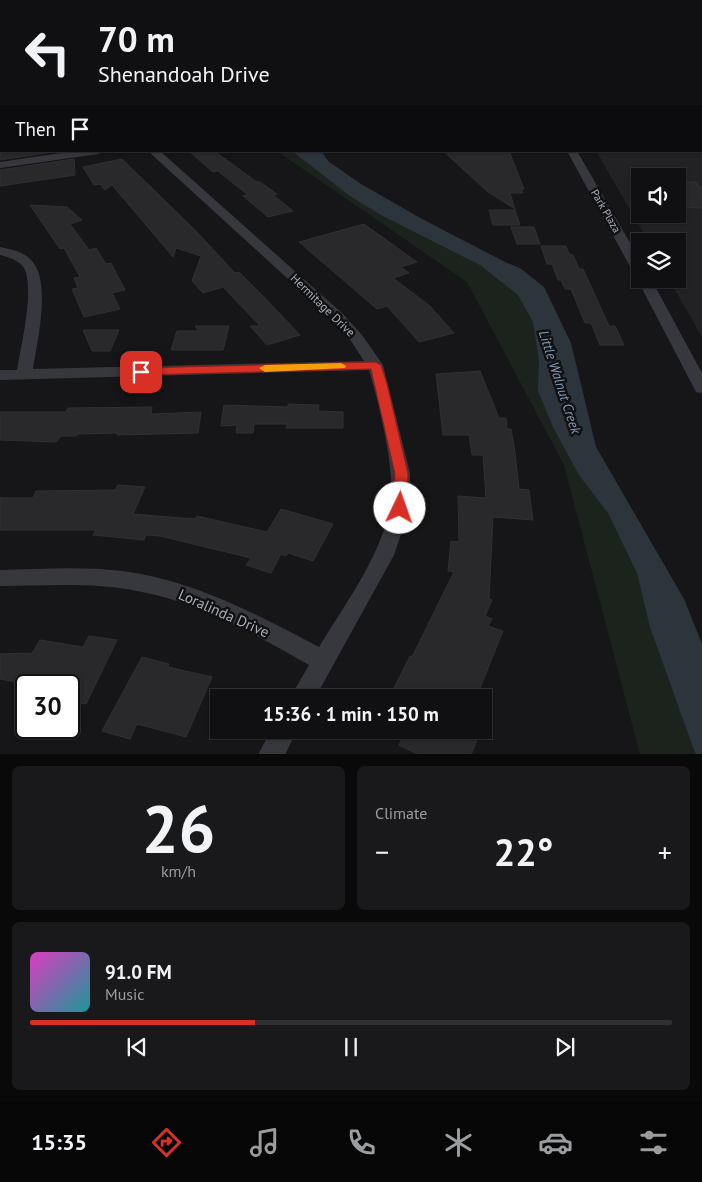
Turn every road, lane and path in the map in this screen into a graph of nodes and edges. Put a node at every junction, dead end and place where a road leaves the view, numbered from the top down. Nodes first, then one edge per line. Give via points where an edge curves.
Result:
1 (91, 152) edge
2 (154, 152) edge
3 (573, 152) edge
4 (0, 165) edge
5 (0, 250) edge
6 (631, 256) edge
7 (649, 288) edge
8 (375, 365) junction
9 (0, 375) edge
10 (24, 375) junction
11 (702, 388) edge
12 (0, 578) edge
13 (323, 661) junction
14 (307, 689) edge
15 (279, 739) edge
16 (271, 754) edge

1 - 4 street
2 - 8 street, Hermitage Drive via 338,317
3 - 6 street, Park Plaza
5 - 10 street via 19,256 31,268 36,282
7 - 11 street
8 - 10 street
8 - 13 street, Hermitage Drive via 402,474 400,508 384,555
9 - 10 street
12 - 13 street, Loralinda Drive via 81,577 137,582 187,594 243,618
13 - 14 street, Hermitage Drive
15 - 16 street

